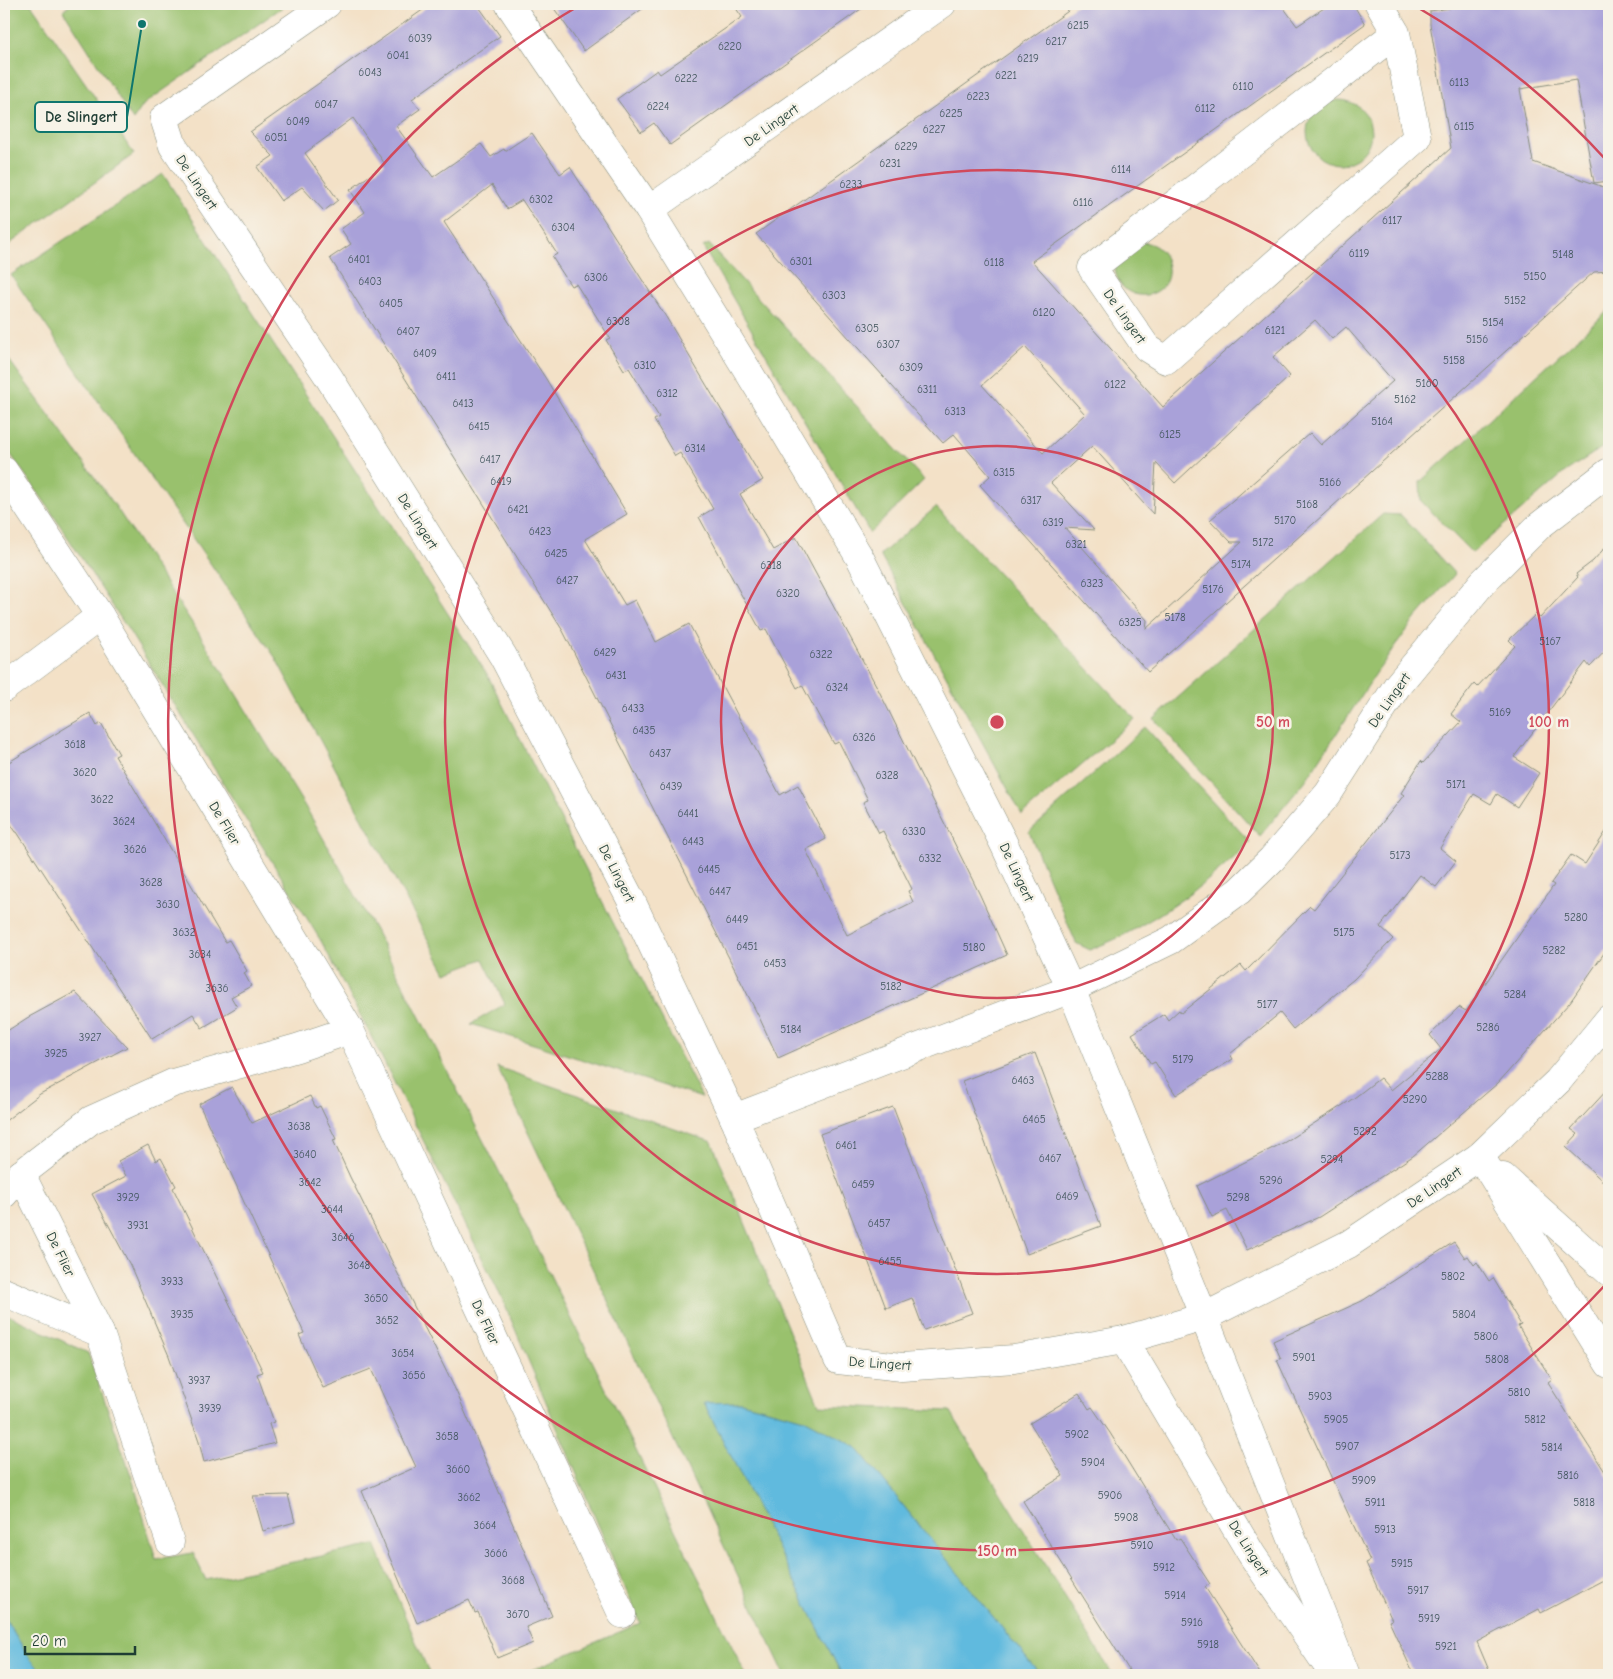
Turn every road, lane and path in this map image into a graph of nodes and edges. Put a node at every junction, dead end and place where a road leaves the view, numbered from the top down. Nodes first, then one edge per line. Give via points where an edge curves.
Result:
1 (326, 4) edge
2 (509, 4) edge
3 (942, 4) edge
4 (1379, 4) edge
5 (1396, 33) junction
6 (649, 210) junction
7 (4, 471) edge
8 (1609, 472) edge
9 (100, 616) junction
10 (4, 688) edge
11 (1071, 989) junction
12 (1609, 1019) edge
13 (350, 1030) junction
14 (734, 1118) junction
15 (1480, 1156) junction
16 (13, 1184) edge
17 (1609, 1272) edge
18 (4, 1292) edge
19 (1204, 1317) junction
20 (100, 1333) junction
21 (1124, 1340) junction
22 (1609, 1364) edge
23 (170, 1542) dead end
24 (622, 1614) dead end
25 (1334, 1675) edge
26 (1346, 1675) edge

1 - 14 street, De Lingert via 164,118 173,146 328,376 503,656 630,898
2 - 6 street, De Lingert
3 - 6 street, De Lingert
4 - 5 street, De Lingert
5 - 5 street, De Lingert via 1092,268 1147,348 1166,360 1417,138
6 - 11 street, De Lingert via 860,558 1004,844
7 - 9 street, De Flier
8 - 11 street, De Lingert via 1540,526 1483,582 1396,686 1328,794 1240,891 1171,940
9 - 10 street
9 - 13 street, De Flier
11 - 14 street, De Lingert
11 - 19 street, De Lingert
12 - 15 street, De Lingert via 1558,1081
13 - 16 street, De Flier via 173,1083 91,1120
13 - 24 street, De Flier
14 - 21 street, De Lingert via 838,1360 902,1367 1014,1359
15 - 17 street
15 - 19 street, De Lingert via 1349,1244
15 - 22 street
16 - 20 street, De Flier
18 - 20 street
19 - 21 street, De Lingert
19 - 26 street, De Lingert
20 - 23 street, De Flier
21 - 25 street, De Lingert via 1252,1555

